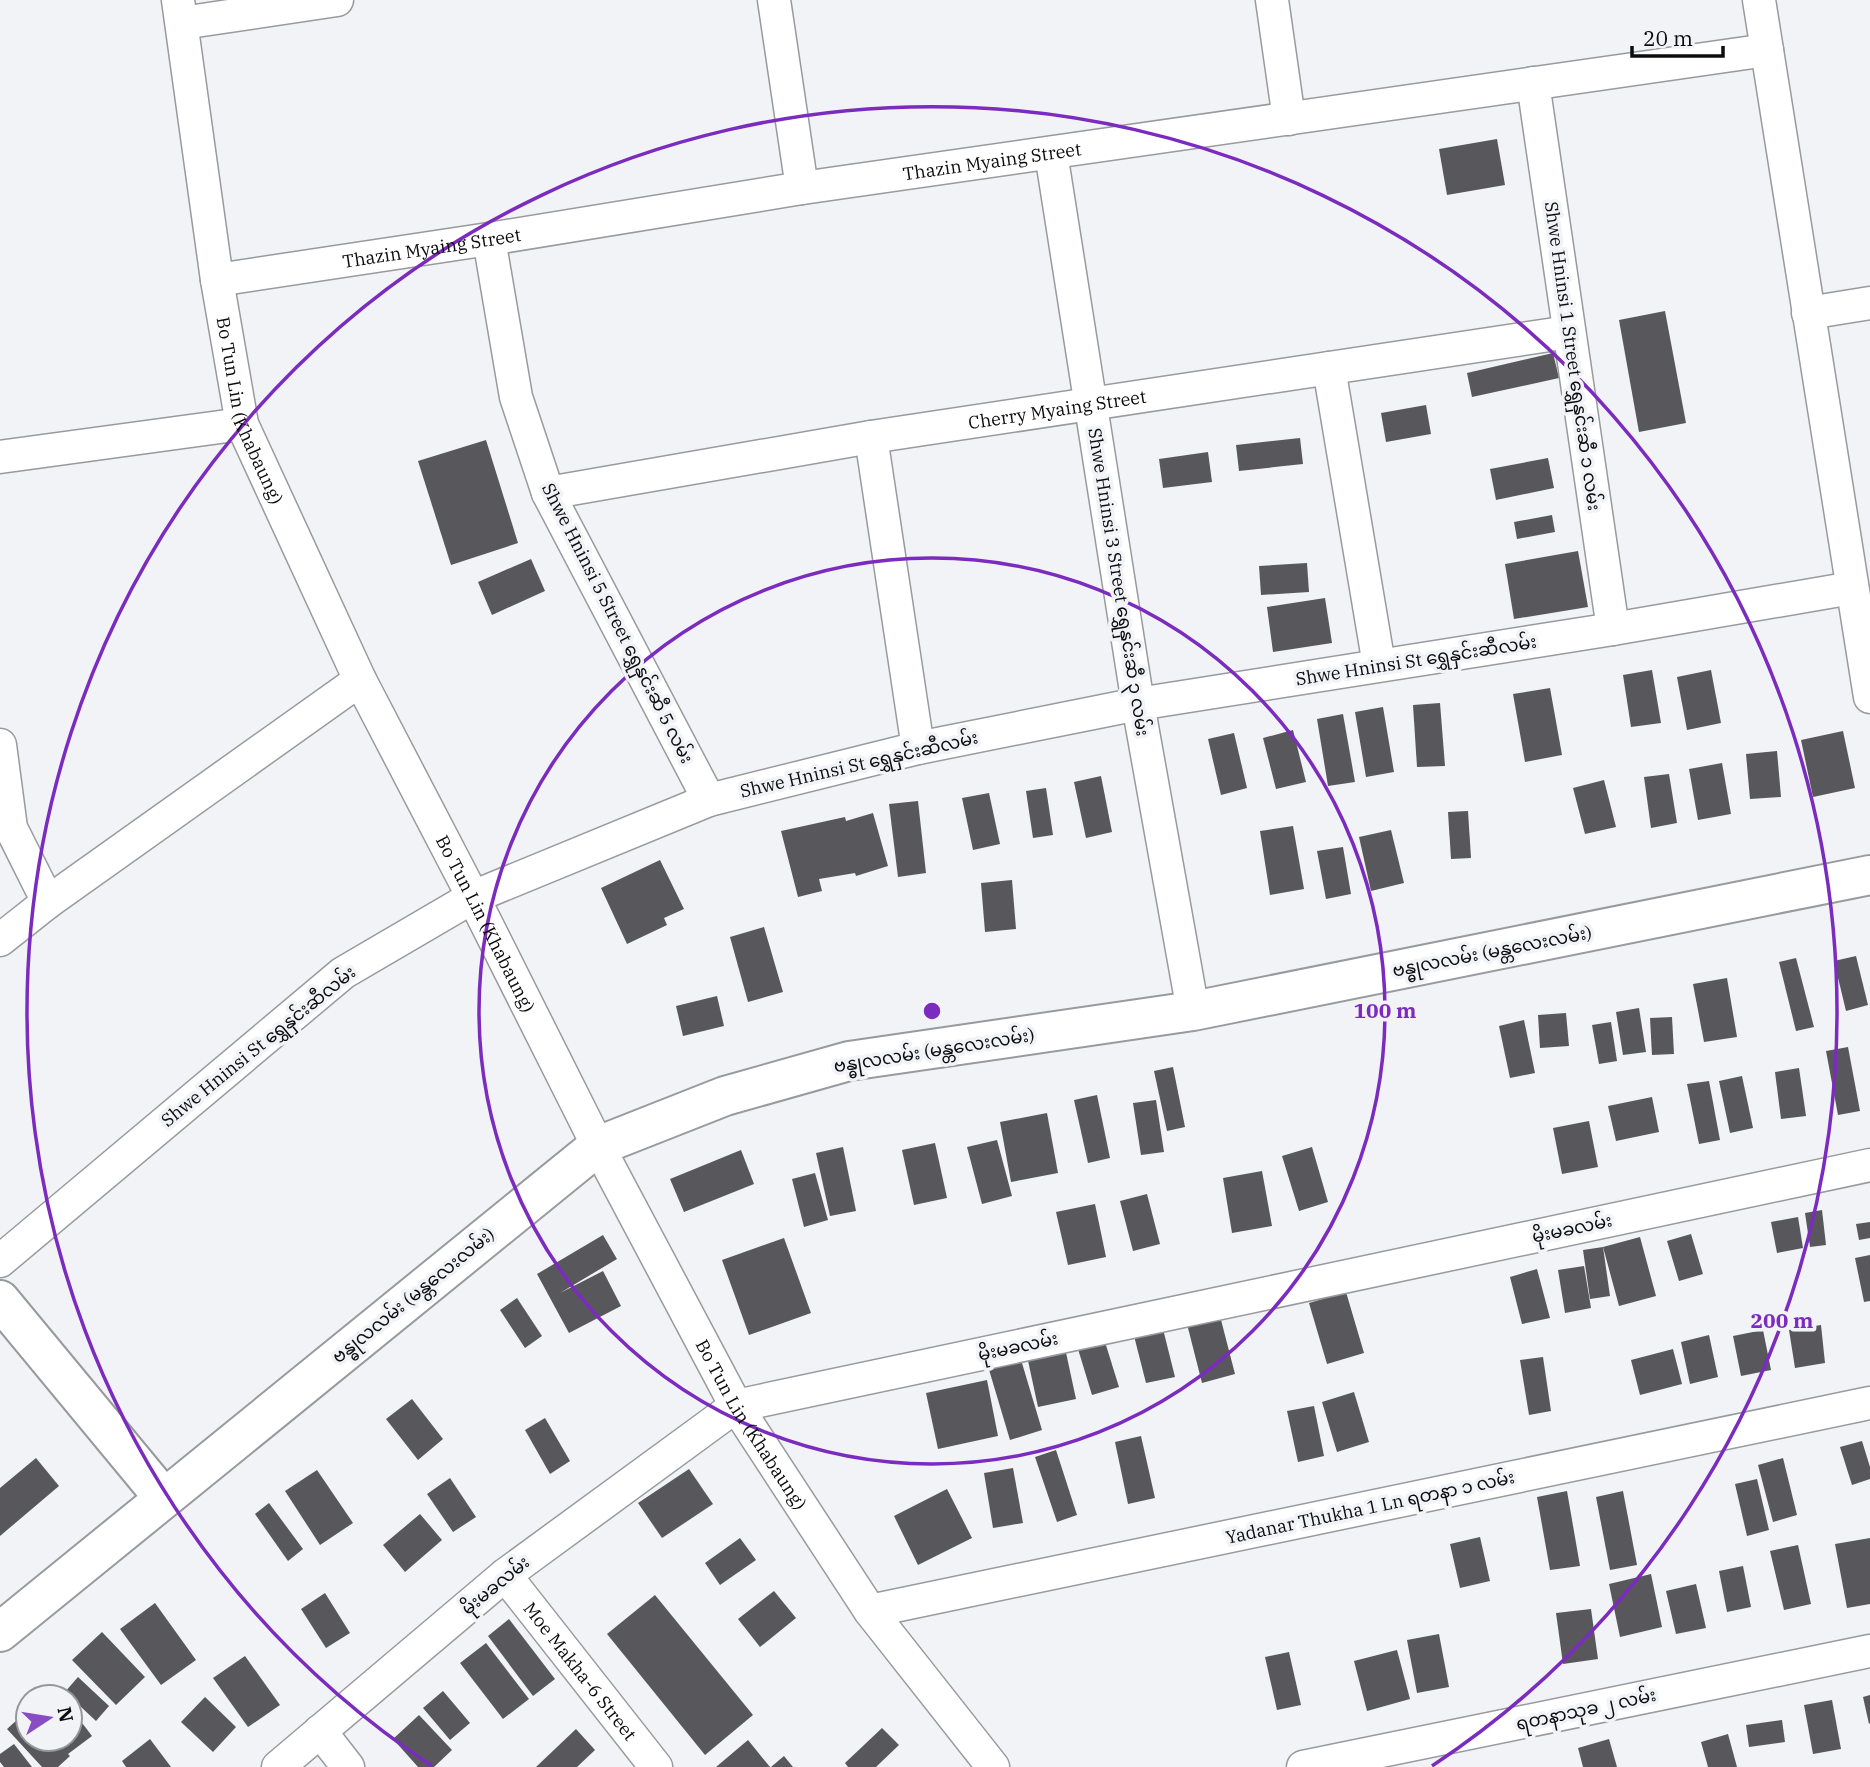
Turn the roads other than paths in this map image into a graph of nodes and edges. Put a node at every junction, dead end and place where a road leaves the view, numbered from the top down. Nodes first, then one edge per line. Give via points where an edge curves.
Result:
1 (337, 0) edge
2 (774, 0) edge
3 (1272, 0) edge
4 (1759, 0) edge
5 (180, 11) edge
6 (1767, 50) junction
7 (1533, 83) junction
8 (1289, 119) junction
9 (1051, 153) junction
10 (802, 188) junction
11 (489, 239) junction
12 (218, 280) junction
13 (1870, 303) edge
14 (1808, 313) junction
15 (1569, 332) junction
16 (1329, 369) junction
17 (1090, 404) junction
18 (242, 424) junction
19 (871, 437) junction
20 (0, 457) edge
21 (548, 493) junction
22 (1852, 588) junction
23 (1613, 629) junction
24 (1379, 666) junction
25 (360, 680) junction
26 (1870, 697) edge
27 (1138, 704) junction
28 (0, 745) edge
29 (918, 748) junction
30 (709, 800) junction
31 (1870, 875) edge
32 (473, 897) junction
33 (48, 902) junction
34 (0, 940) edge
35 (1193, 1011) junction
36 (598, 1146) junction
37 (1870, 1165) edge
38 (0, 1261) edge
39 (0, 1300) edge
40 (1870, 1403) edge
41 (736, 1406) junction
42 (163, 1497) junction
43 (505, 1574) junction
44 (870, 1611) junction
45 (0, 1632) edge
46 (1870, 1651) edge
47 (320, 1731) junction
48 (278, 1767) edge
49 (348, 1767) edge
50 (656, 1767) edge
51 (993, 1767) edge
52 (1303, 1767) edge

1 - 5 street
2 - 10 street
3 - 8 street
4 - 6 street
5 - 12 street, Bo Tun Lin (Khabaung)
6 - 7 street, Thazin Myaing Street
6 - 14 street
7 - 8 street, Thazin Myaing Street
7 - 15 street, Shwe Hninsi 1 Street ရွှေနှင်းဆီ ၁ လမ်း
8 - 9 street, Thazin Myaing Street
9 - 10 street, Thazin Myaing Street
9 - 17 street, Shwe Hninsi 3 Street ရွှေနှင်းဆီ ၃ လမ်း
10 - 11 street, Thazin Myaing Street
11 - 12 street, Thazin Myaing Street
11 - 21 street, Shwe Hninsi 5 Street ရွှေနှင်းဆီ 5 လမ်း via 516,397
12 - 18 street, Bo Tun Lin (Khabaung)
13 - 14 street
14 - 22 street
15 - 16 street, Cherry Myaing Street
15 - 23 street, Shwe Hninsi 1 Street ရွှေနှင်းဆီ ၁ လမ်း
16 - 17 street, Cherry Myaing Street
16 - 24 street
17 - 19 street, Cherry Myaing Street
17 - 27 street, Shwe Hninsi 3 Street ရွှေနှင်းဆီ ၃ လမ်း
18 - 20 street
18 - 25 street, Bo Tun Lin (Khabaung)
19 - 21 street, Cherry Myaing Street
19 - 29 street
21 - 30 street, Shwe Hninsi 5 Street ရွှေနှင်းဆီ 5 လမ်း
22 - 23 street, Shwe Hninsi St ရွှေနှင်းဆီလမ်း
22 - 26 street
23 - 24 street, Shwe Hninsi St ရွှေနှင်းဆီလမ်း
24 - 27 street, Shwe Hninsi St ရွှေနှင်းဆီလမ်း
25 - 32 street, Bo Tun Lin (Khabaung)
25 - 33 street
27 - 29 street, Shwe Hninsi St ရွှေနှင်းဆီလမ်း
27 - 35 street, Shwe Hninsi 3 Street ရွှေနှင်းဆီ ၃ လမ်း
28 - 33 street via 11,828
29 - 30 street, Shwe Hninsi St ရွှေနှင်းဆီလမ်း
30 - 32 street, Shwe Hninsi St ရွှေနှင်းဆီလမ်း
31 - 35 street, ဗန္ဓုလလမ်း (မန္တလေးလမ်း)
32 - 36 street, Bo Tun Lin (Khabaung)
32 - 38 street, Shwe Hninsi St ရွှေနှင်းဆီလမ်း via 343,973
33 - 34 street
35 - 36 street, ဗန္ဓုလလမ်း (မန္တလေးလမ်း) via 849,1061 726,1096
36 - 41 street, Bo Tun Lin (Khabaung)
36 - 42 street, ဗန္ဓုလလမ်း (မန္တလေးလမ်း)
37 - 41 street, မိုးမခလမ်း
39 - 42 street
40 - 44 street, Yadanar Thukha 1 Ln ရတနာ ၁ လမ်း
41 - 43 street, မိုးမခလမ်း
41 - 44 street, Bo Tun Lin (Khabaung)
42 - 45 street, ဗန္ဓုလလမ်း (မန္တလေးလမ်း)
43 - 47 street, မိုးမခလမ်း
43 - 50 street, Moe Makha-6 Street
44 - 51 street, Bo Tun Lin (Khabaung)
46 - 52 street, ရတနာသုခ ၂ လမ်း
47 - 48 street, မိုးမခလမ်း
47 - 49 street

